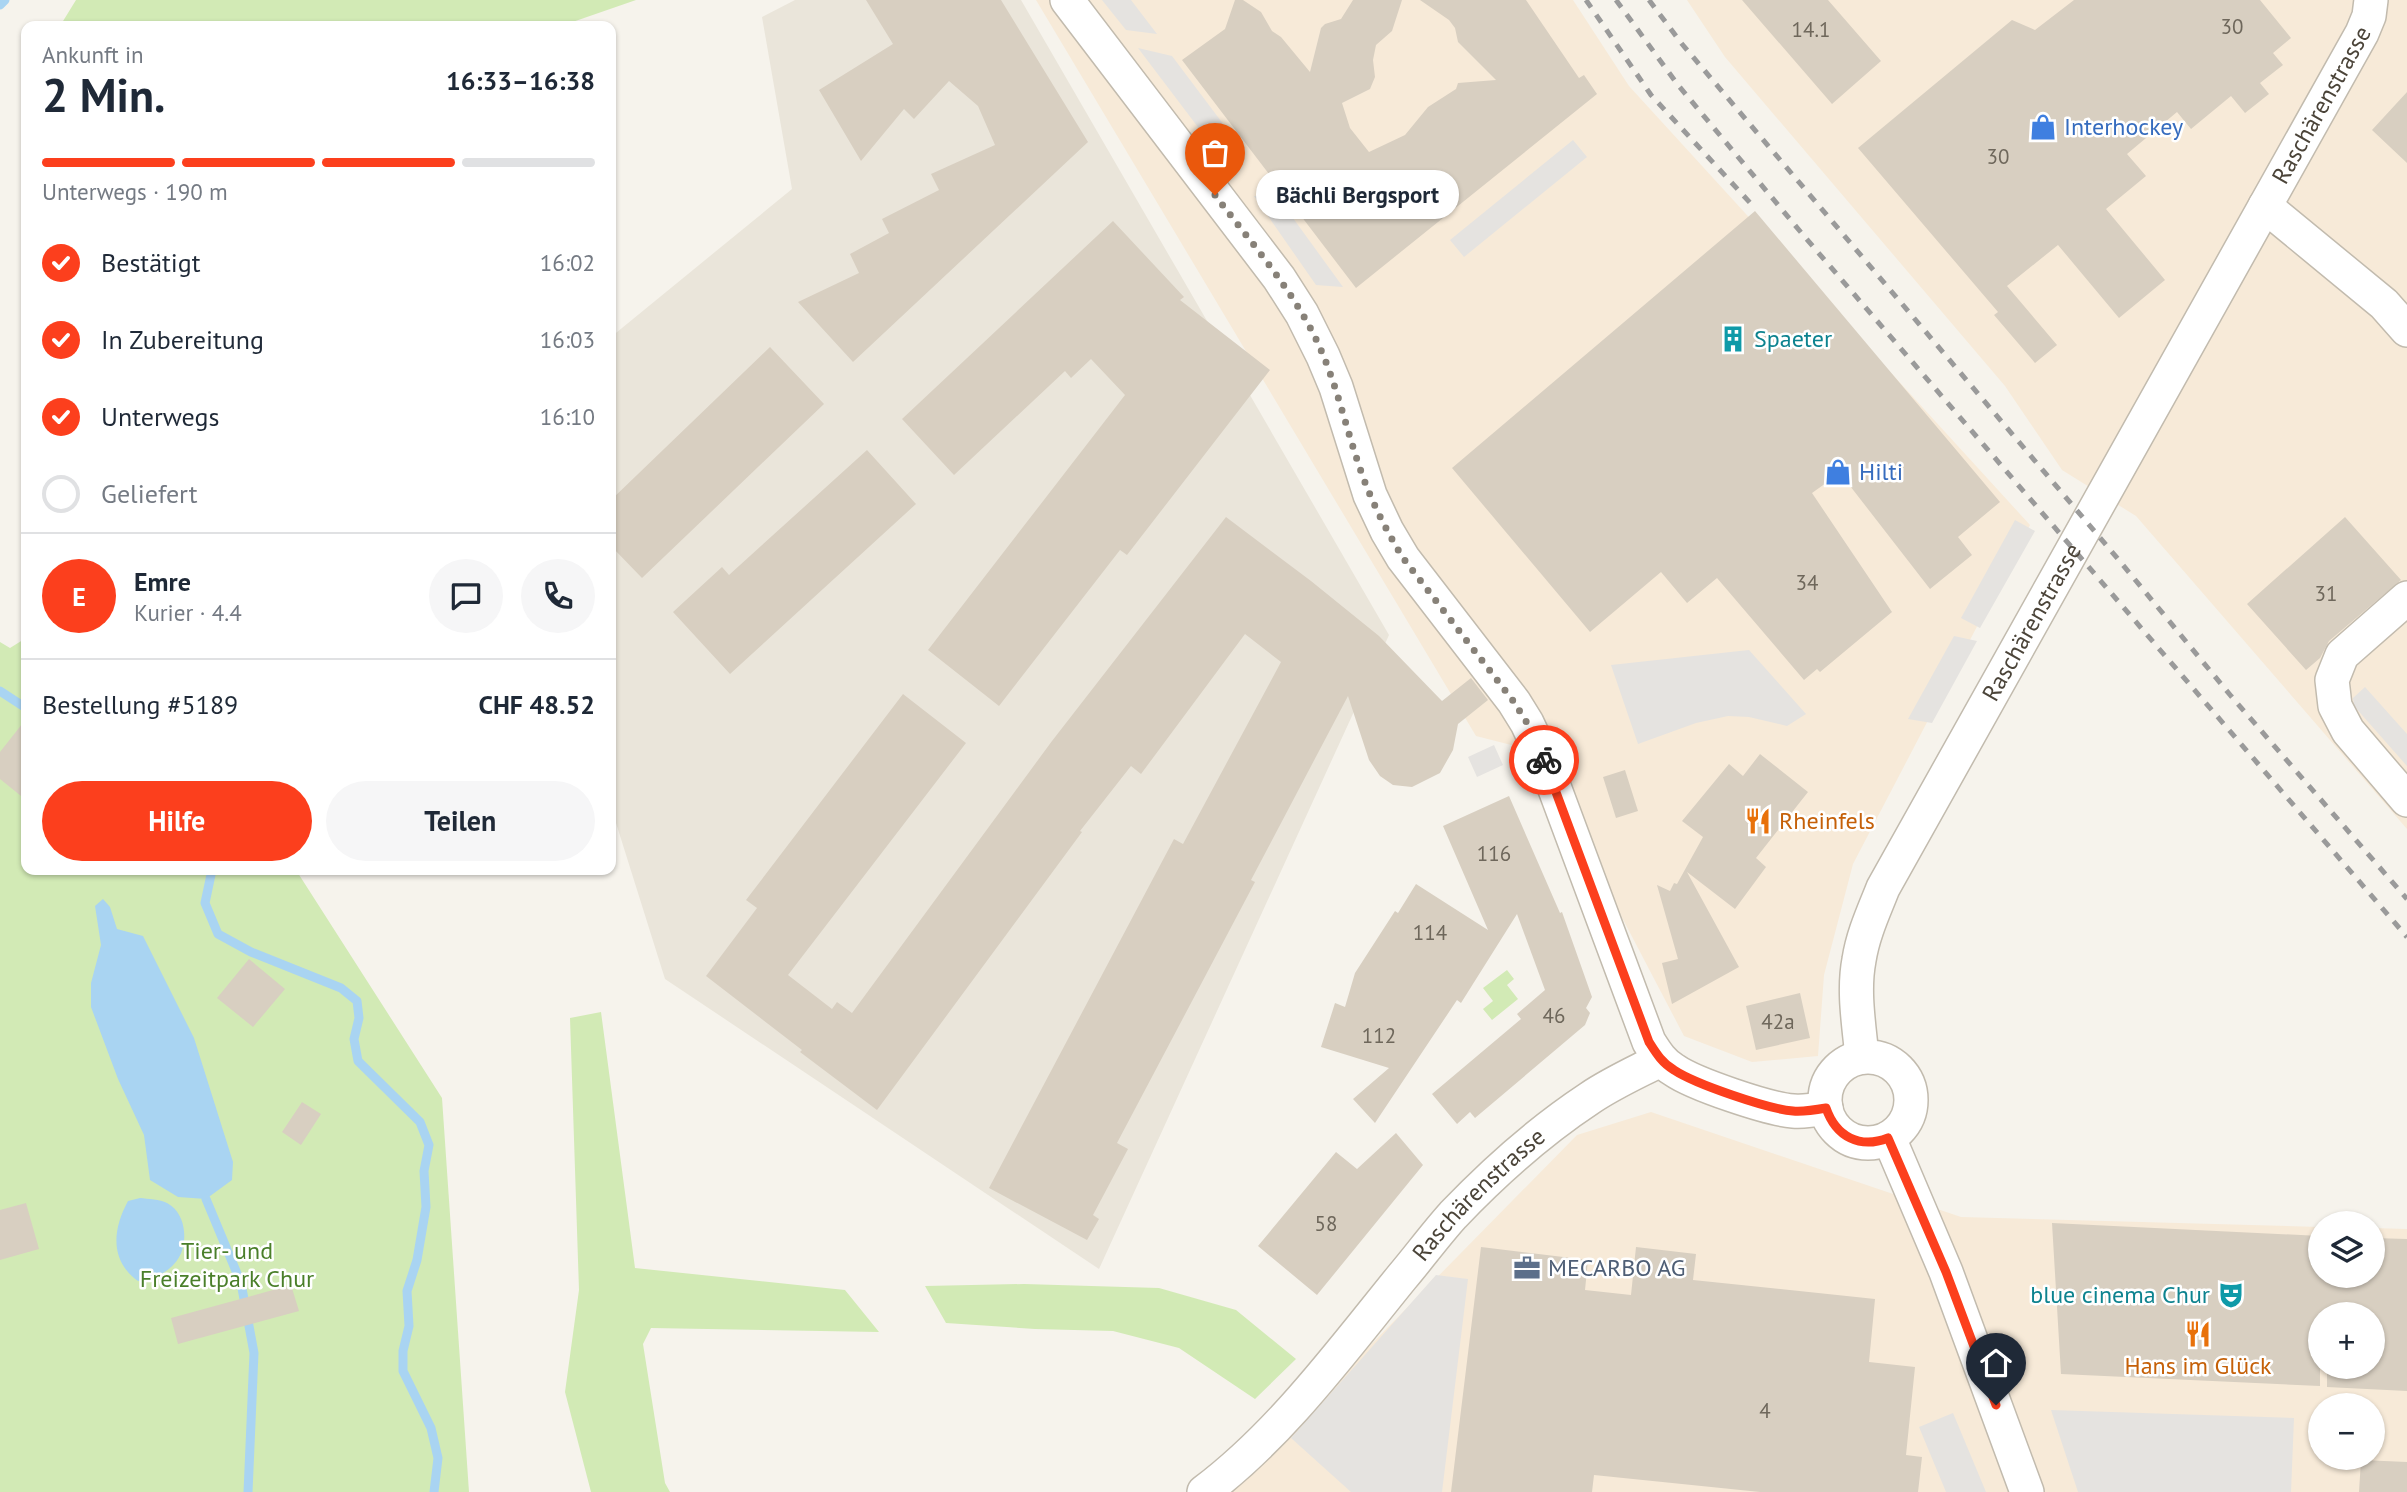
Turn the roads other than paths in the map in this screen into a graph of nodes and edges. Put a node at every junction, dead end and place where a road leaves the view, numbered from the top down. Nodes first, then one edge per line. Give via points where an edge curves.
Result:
1 (1067, 0) edge
2 (2371, 0) edge
3 (2265, 206) junction
4 (2407, 330) edge
5 (2407, 598) edge
6 (2407, 800) edge
7 (1862, 1057) junction
8 (1660, 1060) junction
9 (1826, 1108) junction
10 (1888, 1138) junction
11 (1204, 1492) edge
12 (2027, 1492) edge

1 - 8 street via 1302,314 1336,387 1370,495 1387,531 1527,723 1649,1042
2 - 3 street, Raschärenstrasse via 2362,33
3 - 4 street, Raschärenstrasse via 2384,304
3 - 7 street, Raschärenstrasse via 1883,888 1858,962
5 - 6 street via 2342,655 2332,680 2335,706 2348,731
7 - 9 street via 1833,1075 1826,1091
7 - 10 street via 1894,1065 1908,1082 1912,1103 1905,1124
8 - 9 street via 1696,1082 1773,1108
8 - 11 street, Raschärenstrasse via 1592,1097 1488,1181 1451,1217 1270,1432
9 - 10 street via 1836,1129 1855,1141
10 - 12 street via 1946,1272

